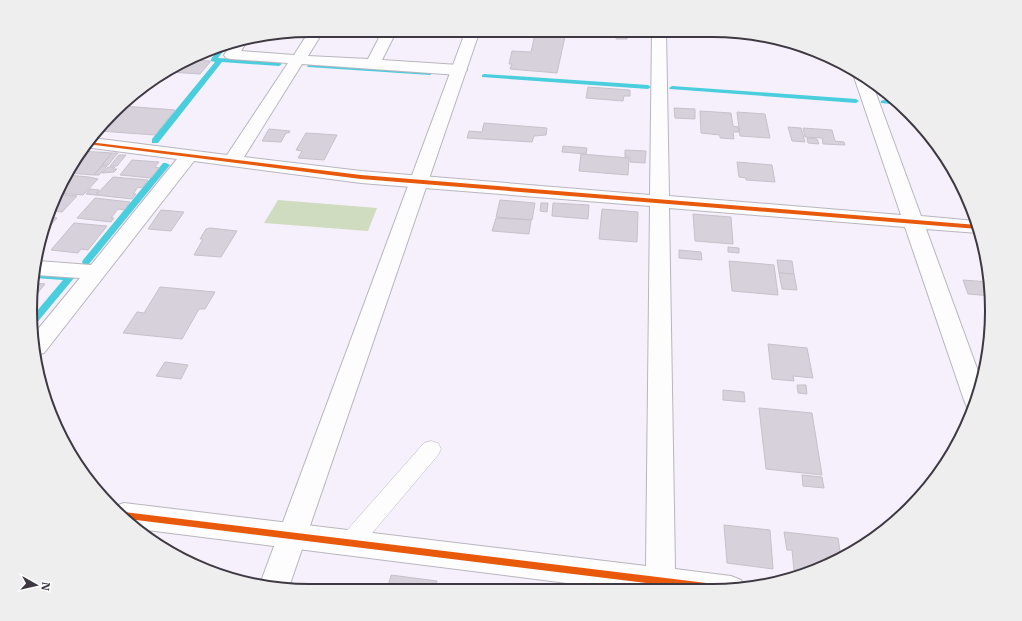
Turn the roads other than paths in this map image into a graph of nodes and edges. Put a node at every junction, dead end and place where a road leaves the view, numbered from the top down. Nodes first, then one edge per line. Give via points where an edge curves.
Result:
1 (312, 37) edge
2 (386, 37) edge
3 (471, 37) edge
4 (659, 37) edge
5 (236, 47) edge
6 (298, 59) junction
7 (373, 64) junction
8 (459, 70) junction
9 (865, 84) edge
10 (94, 144) edge
11 (189, 156) junction
12 (232, 161) junction
13 (419, 182) junction
14 (660, 201) junction
15 (913, 221) junction
16 (971, 225) edge
17 (40, 268) edge
18 (96, 272) junction
19 (39, 343) edge
20 (973, 390) edge
21 (431, 449) dead end
22 (130, 516) edge
23 (292, 537) junction
24 (349, 544) junction
25 (276, 582) edge
26 (646, 584) edge
27 (661, 584) edge

1 - 6 street
2 - 7 street
3 - 8 street
4 - 14 street
5 - 6 street via 230,55
6 - 7 street
6 - 12 street
7 - 8 street
8 - 13 street
9 - 15 street
10 - 11 street
11 - 12 street
11 - 18 street
12 - 13 street
13 - 14 street
13 - 23 street
14 - 15 street
14 - 27 street
15 - 16 street
15 - 20 street
17 - 18 street
18 - 19 street
21 - 24 lane
22 - 23 street
23 - 24 street
23 - 25 street
24 - 26 street

